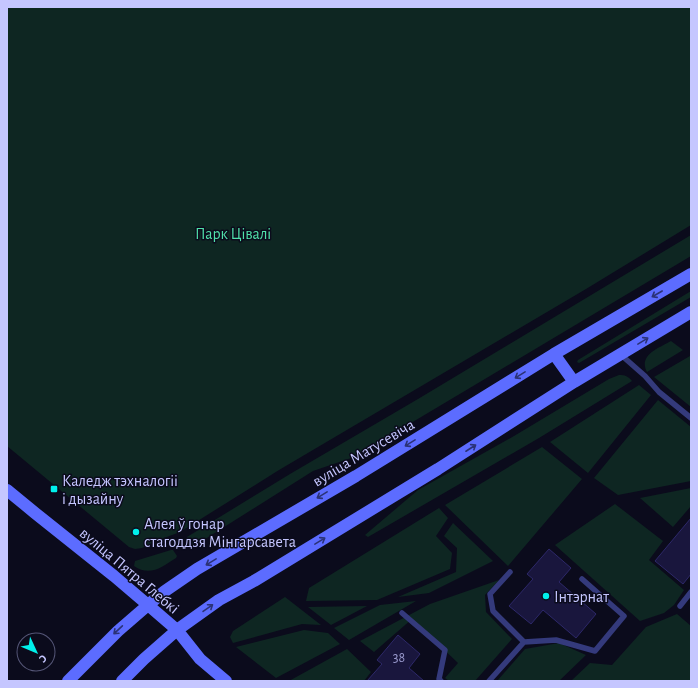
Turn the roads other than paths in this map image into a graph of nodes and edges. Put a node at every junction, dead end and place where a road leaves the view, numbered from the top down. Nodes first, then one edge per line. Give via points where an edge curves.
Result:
1 (691, 274) edge
2 (691, 312) edge
3 (554, 354) junction
4 (620, 354) junction
5 (574, 382) junction
6 (691, 418) edge
7 (7, 490) edge
8 (510, 572) dead end
9 (582, 578) dead end
10 (691, 592) edge
11 (148, 605) junction
12 (680, 606) dead end
13 (402, 613) dead end
14 (177, 630) junction
15 (524, 642) junction
16 (68, 681) edge
17 (122, 681) edge
18 (226, 681) edge
19 (441, 681) edge
20 (489, 681) edge

1 -> 3 main road, вуліца Матусевіча
4 -> 2 main road
3 - 5 main road
3 -> 11 main road, вуліца Матусевіча via 356,476 198,569
4 - 5 main road
4 - 6 lane via 659,392
14 -> 5 main road via 219,600 438,469
7 - 11 main road, вуліца Пятра Глебкі
8 - 15 lane via 490,594 493,611
9 - 15 lane via 624,616 594,651 556,640
10 - 12 lane
11 - 14 main road, вуліца Пятра Глебкі
11 -> 16 main road, вуліца Матусевіча
13 - 19 lane via 445,650 439,679
14 - 17 main road
14 - 18 main road, вуліца Пятра Глебкі via 200,659
15 - 20 lane

